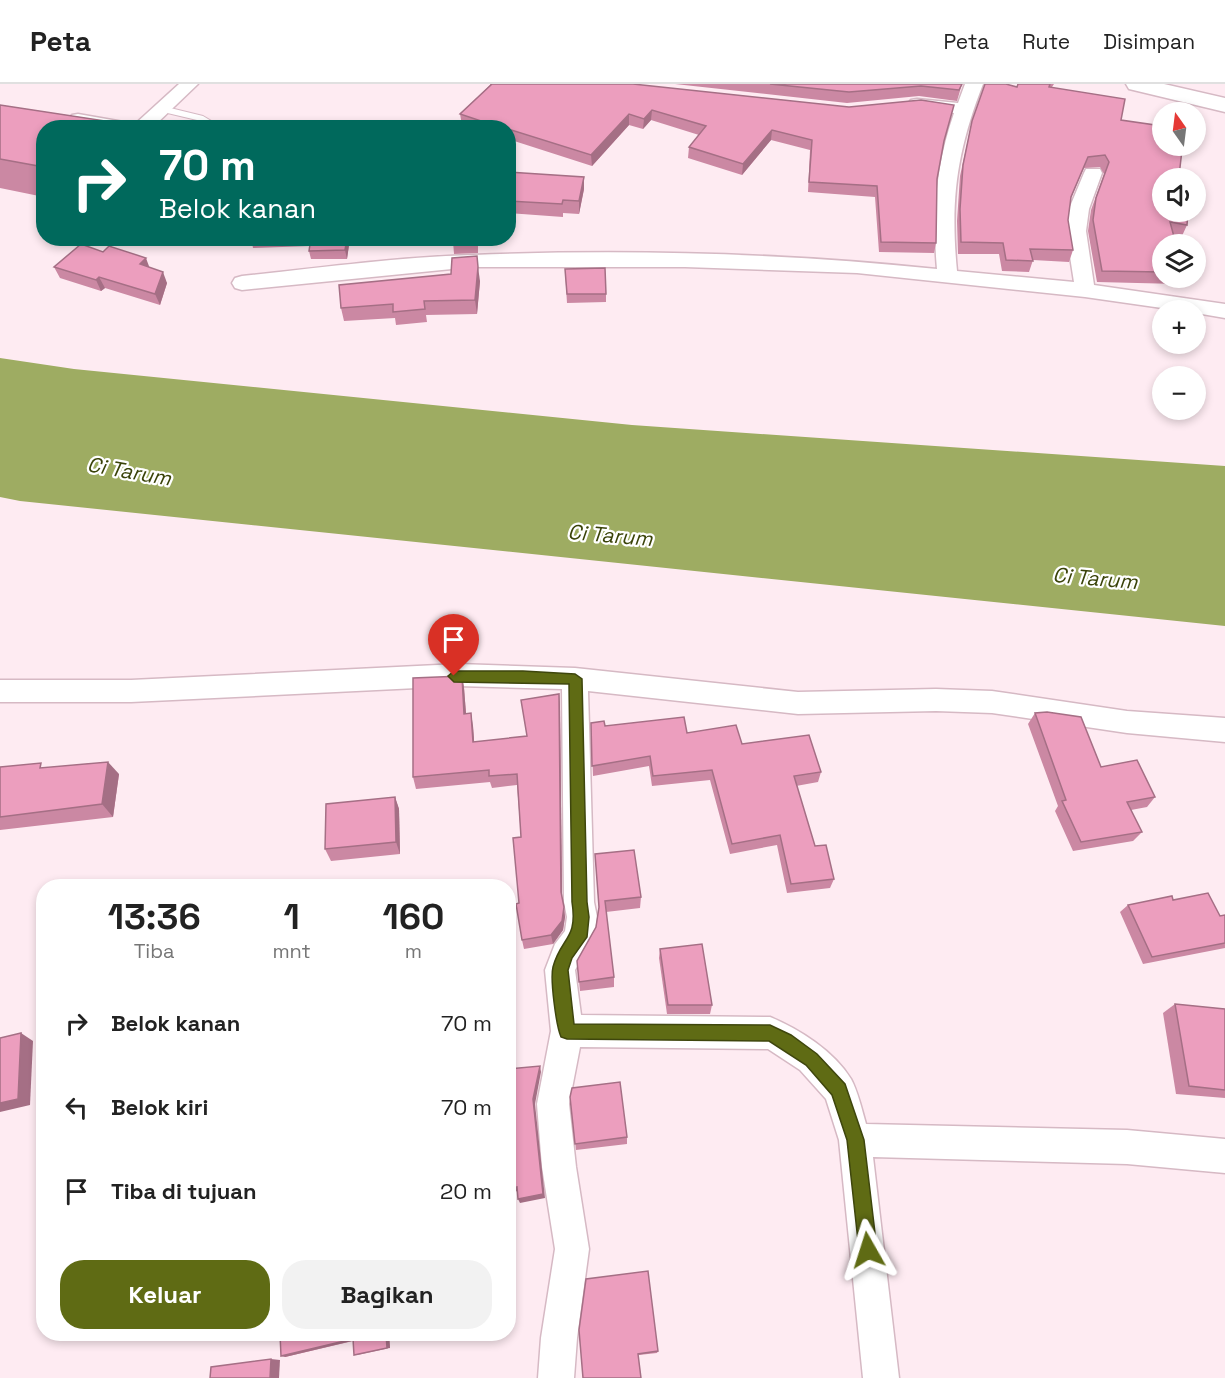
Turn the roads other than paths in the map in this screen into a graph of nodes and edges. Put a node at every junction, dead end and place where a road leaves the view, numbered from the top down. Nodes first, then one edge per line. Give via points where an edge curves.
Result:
1 (189, 84) edge
2 (974, 84) edge
3 (1137, 84) edge
4 (901, 104) edge
5 (1225, 105) edge
6 (964, 109) junction
7 (162, 110) junction
8 (62, 117) edge
9 (81, 120) edge
10 (150, 120) edge
11 (204, 120) edge
12 (1093, 172) dead end
13 (948, 277) junction
14 (242, 283) dead end
15 (1085, 290) junction
16 (1225, 310) edge
17 (575, 679) junction
18 (0, 691) edge
19 (1225, 730) edge
20 (567, 1031) junction
21 (855, 1140) junction
22 (1225, 1156) edge
23 (556, 1378) edge
24 (881, 1378) edge

1 - 7 street
2 - 6 street
3 - 5 street
4 - 6 street
6 - 13 street via 950,162 943,220
7 - 10 street
7 - 11 lane
8 - 9 street
12 - 15 street via 1079,208 1076,231
13 - 14 street via 856,267 539,260 428,265
13 - 15 street
15 - 16 street
17 - 18 street via 454,676 107,693
17 - 19 street via 771,701 993,702 1131,722
17 - 20 street via 582,917 579,937 560,970
20 - 21 street via 770,1033 812,1059 839,1090
20 - 23 street via 553,1104 572,1249
21 - 22 street via 1127,1147
21 - 24 street

